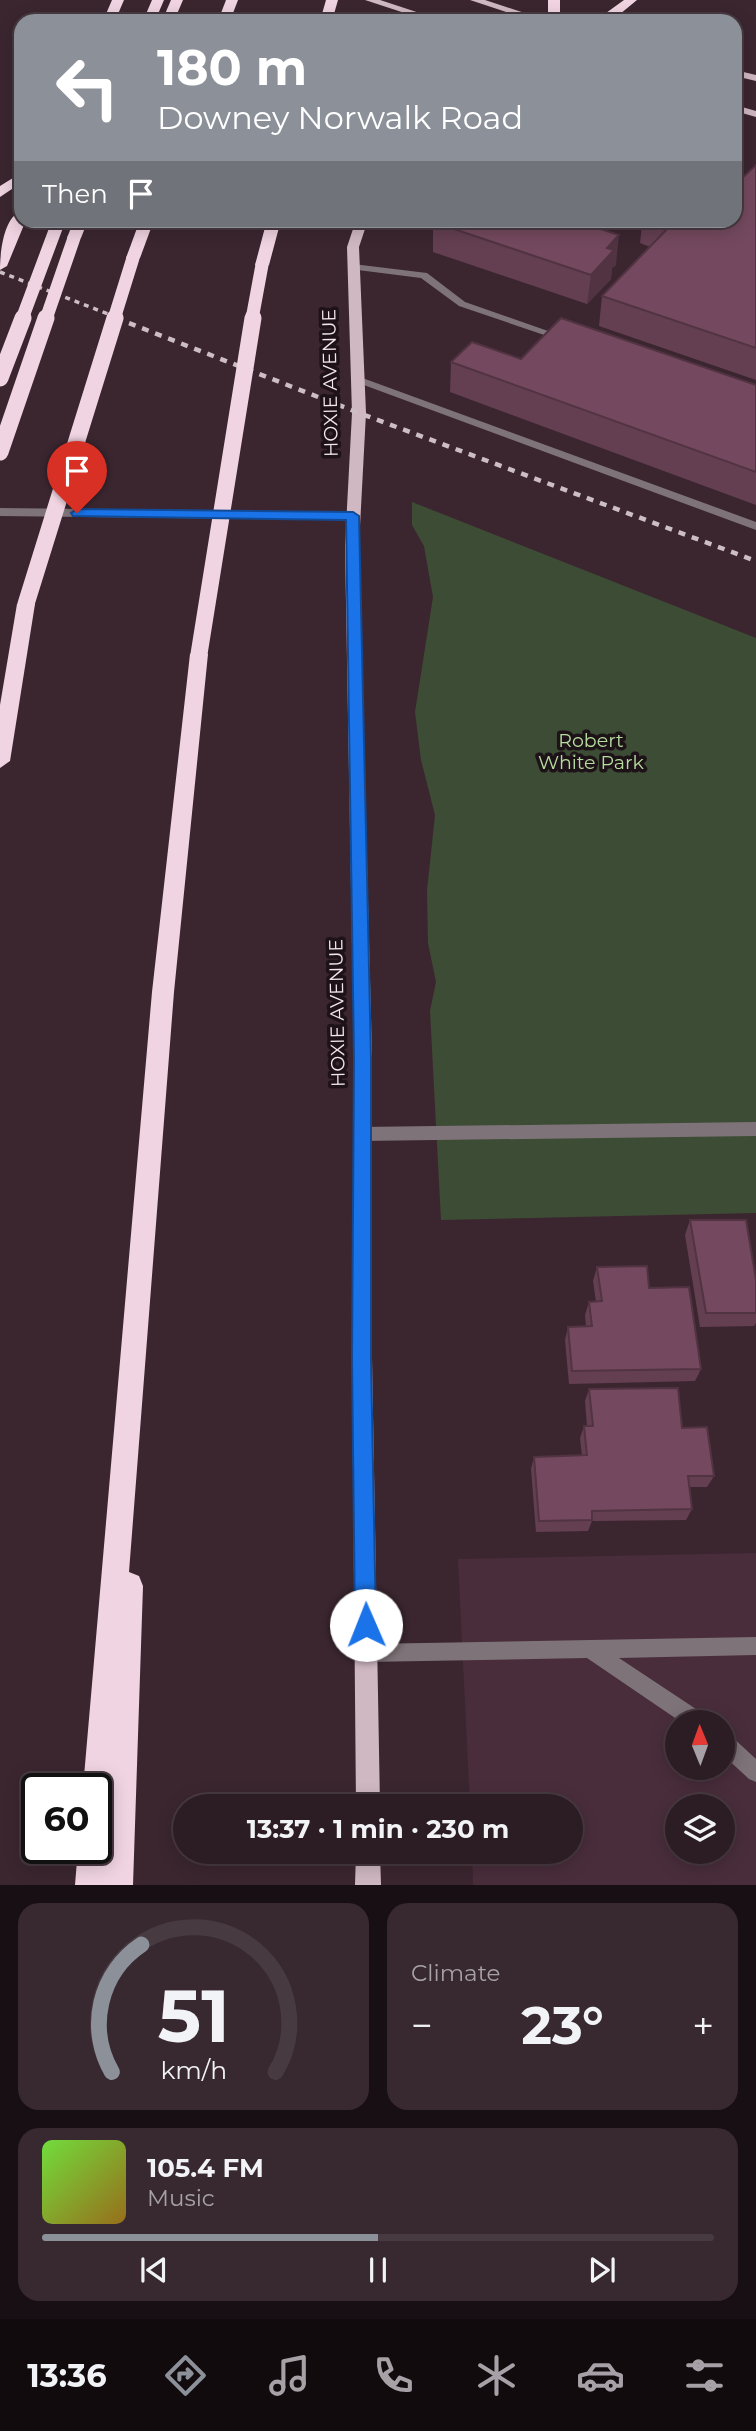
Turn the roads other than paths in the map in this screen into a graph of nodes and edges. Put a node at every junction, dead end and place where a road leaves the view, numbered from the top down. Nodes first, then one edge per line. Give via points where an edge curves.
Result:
1 (370, 0) edge
2 (475, 0) edge
3 (631, 0) edge
4 (416, 14) edge
5 (521, 14) edge
6 (613, 14) edge
7 (14, 182) edge
8 (0, 193) edge
9 (15, 228) edge
10 (56, 228) edge
11 (78, 228) edge
12 (144, 228) edge
13 (272, 228) edge
14 (359, 228) edge
15 (0, 266) edge
16 (353, 267) junction
17 (577, 343) edge
18 (0, 378) edge
19 (357, 379) junction
20 (0, 453) edge
21 (0, 512) edge
22 (353, 516) junction
23 (756, 526) edge
24 (26, 604) junction
25 (0, 694) edge
26 (0, 761) edge
27 (756, 1129) edge
28 (361, 1134) junction
29 (138, 1318) junction
30 (756, 1646) edge
31 (588, 1648) junction
32 (366, 1653) junction
33 (680, 1710) edge
34 (735, 1753) edge
35 (756, 1772) edge
36 (99, 1773) edge
37 (368, 1794) edge
38 (92, 1864) edge
39 (368, 1864) edge
40 (90, 1885) edge
41 (118, 1885) edge
42 (368, 1885) edge

1 - 4 main road
2 - 5 main road
3 - 6 highway
7 - 8 highway
9 - 15 highway
10 - 18 highway, bridge
11 - 20 highway, bridge
12 - 24 highway, bridge
13 - 29 highway, bridge via 233,433 199,654 163,992
14 - 16 main road, HOXIE AVENUE
16 - 17 street via 424,275 462,304
16 - 19 main road, HOXIE AVENUE
19 - 22 main road, HOXIE AVENUE
19 - 23 street
21 - 22 street
22 - 28 main road, HOXIE AVENUE
24 - 25 highway
24 - 26 highway
27 - 28 street
28 - 32 main road, HOXIE AVENUE
29 - 36 highway
29 - 41 highway
30 - 31 street
31 - 32 street
31 - 33 street
32 - 37 main road, HOXIE AVENUE
34 - 35 street
38 - 40 highway
39 - 42 main road

